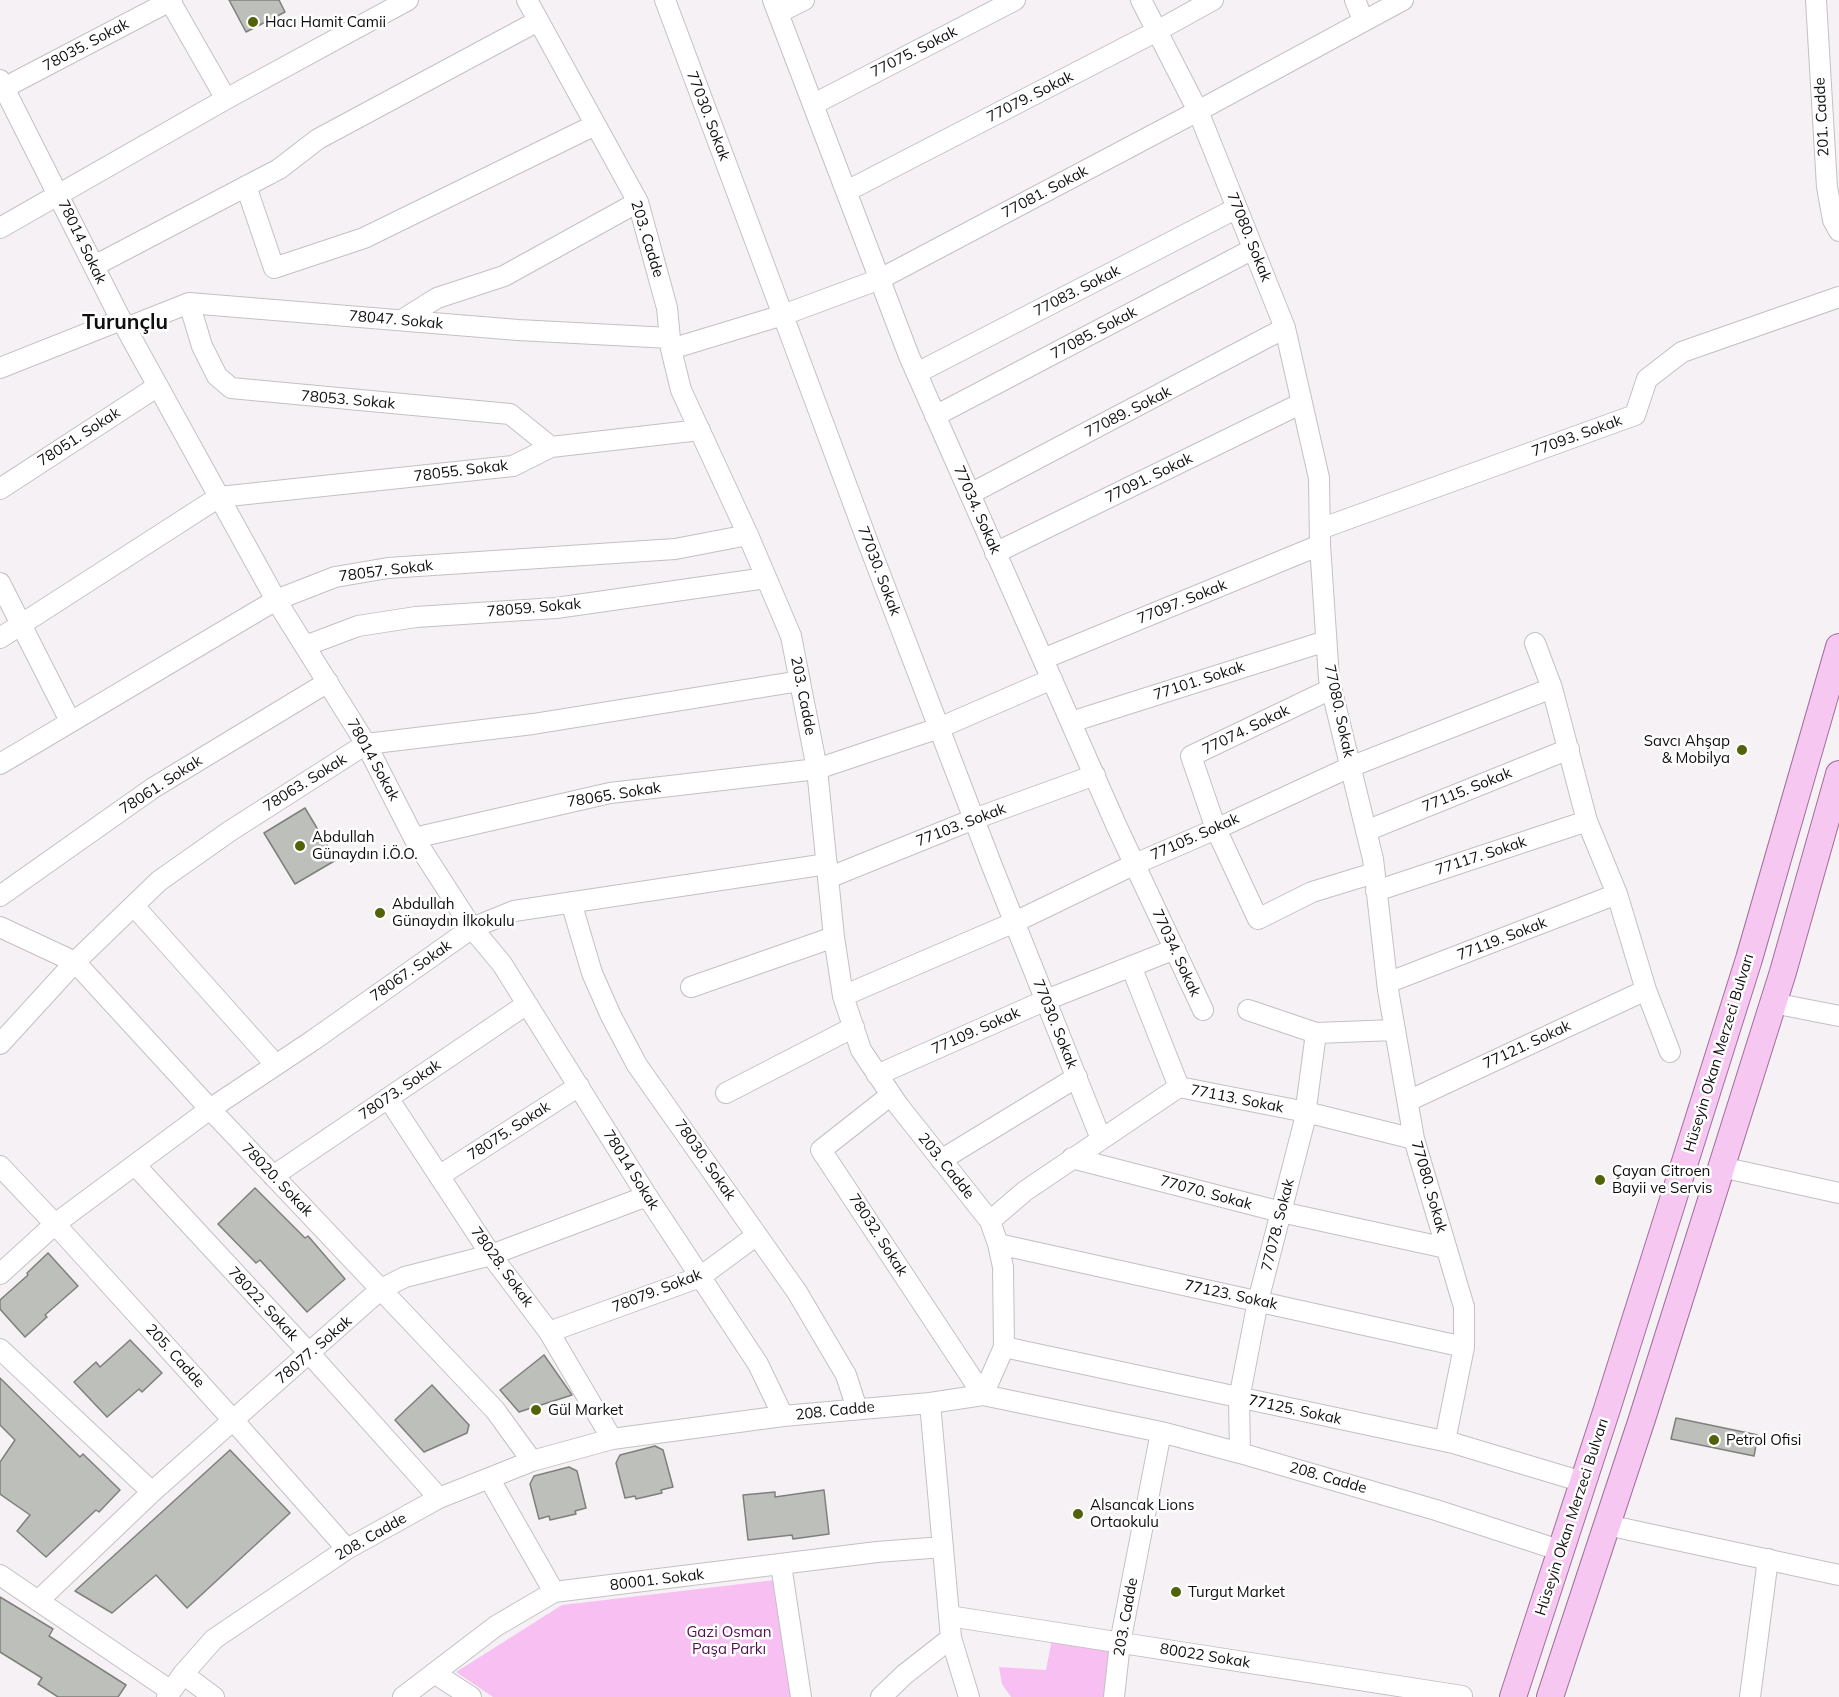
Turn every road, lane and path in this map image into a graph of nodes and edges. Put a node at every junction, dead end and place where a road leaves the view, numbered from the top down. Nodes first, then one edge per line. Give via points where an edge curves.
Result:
1 (171, 0) edge
2 (408, 0) edge
3 (527, 0) edge
4 (665, 0) edge
5 (804, 0) edge
6 (1015, 0) edge
7 (1141, 0) edge
8 (1213, 0) edge
9 (1355, 0) edge
10 (1403, 0) edge
11 (1816, 0) edge
12 (775, 6) edge
13 (1363, 20) junction
14 (538, 21) junction
15 (1157, 31) junction
16 (1, 86) edge
17 (226, 99) junction
18 (814, 104) junction
19 (1198, 111) junction
20 (595, 125) junction
21 (246, 186) junction
22 (847, 191) junction
23 (58, 194) junction
24 (638, 202) junction
25 (1237, 208) junction
26 (0, 228) edge
27 (1839, 231) edge
28 (1253, 249) junction
29 (94, 266) junction
30 (880, 279) junction
31 (1839, 297) edge
32 (189, 303) junction
33 (783, 315) junction
34 (402, 321) junction
35 (123, 324) junction
36 (1285, 328) junction
37 (671, 343) junction
38 (0, 368) edge
39 (917, 374) junction
40 (158, 386) junction
41 (1302, 403) junction
42 (935, 416) junction
43 (700, 430) junction
44 (551, 447) junction
45 (0, 489) edge
46 (970, 494) junction
47 (219, 497) junction
48 (748, 535) junction
49 (1320, 537) junction
50 (995, 553) junction
51 (766, 578) junction
52 (0, 583) edge
53 (276, 600) junction
54 (21, 626) junction
55 (0, 638) edge
56 (1326, 641) junction
57 (1535, 644) dead end
58 (305, 645) junction
59 (1839, 647) edge
60 (1043, 659) junction
61 (1052, 679) junction
62 (800, 681) junction
63 (328, 682) junction
64 (1552, 688) junction
65 (1331, 689) junction
66 (70, 721) junction
67 (1071, 722) junction
68 (939, 728) junction
69 (366, 744) junction
70 (1569, 749) junction
71 (0, 764) edge
72 (1350, 767) junction
73 (817, 769) junction
74 (1839, 774) edge
75 (1095, 775) junction
76 (974, 819) junction
77 (1587, 821) junction
78 (1216, 829) junction
79 (1366, 831) junction
80 (414, 838) junction
81 (1134, 864) junction
82 (827, 871) junction
83 (1375, 882) junction
84 (1617, 894) junction
85 (0, 896) edge
86 (571, 902) junction
87 (134, 906) junction
88 (1258, 919) joint
89 (1015, 922) junction
90 (0, 927) edge
91 (472, 928) junction
92 (834, 937) junction
93 (1175, 950) junction
94 (75, 962) junction
95 (1131, 966) junction
96 (1387, 983) junction
97 (692, 987) dead end
98 (1646, 990) junction
99 (843, 996) junction
100 (1046, 1000) junction
101 (1773, 1003) junction
102 (527, 1004) junction
103 (1203, 1010) dead end
104 (1248, 1011) dead end
105 (1839, 1016) edge
106 (854, 1027) junction
107 (1395, 1030) junction
108 (1316, 1033) junction
109 (0, 1044) edge
110 (1670, 1052) dead end
111 (275, 1064) junction
112 (878, 1075) junction
113 (1077, 1077) junction
114 (579, 1086) junction
115 (1179, 1088) junction
116 (726, 1093) dead end
117 (891, 1095) junction
118 (388, 1098) junction
119 (1408, 1101) junction
120 (210, 1109) junction
121 (1306, 1112) junction
122 (1101, 1138) junction
123 (1414, 1139) junction
124 (1072, 1158) junction
125 (941, 1160) junction
126 (135, 1165) junction
127 (0, 1166) edge
128 (1721, 1167) junction
129 (273, 1176) junction
130 (439, 1176) junction
131 (1839, 1193) edge
132 (647, 1196) junction
133 (1281, 1212) junction
134 (990, 1221) junction
135 (55, 1224) junction
136 (757, 1235) junction
137 (998, 1244) junction
138 (1446, 1248) junction
139 (491, 1255) junction
140 (0, 1274) edge
141 (700, 1277) junction
142 (381, 1289) junction
143 (1258, 1301) junction
144 (549, 1332) junction
145 (1004, 1347) junction
146 (1464, 1347) junction
147 (0, 1349) edge
148 (310, 1354) junction
149 (982, 1395) junction
150 (1239, 1399) junction
151 (930, 1403) junction
152 (857, 1409) junction
153 (783, 1416) junction
154 (233, 1420) junction
155 (1161, 1432) junction
156 (612, 1439) junction
157 (1445, 1441) junction
158 (1240, 1453) junction
159 (532, 1461) junction
160 (489, 1478) junction
161 (1584, 1482) junction
162 (152, 1492) junction
163 (439, 1498) junction
164 (1607, 1525) junction
165 (943, 1547) junction
166 (347, 1549) junction
167 (1562, 1551) junction
168 (1768, 1559) junction
169 (781, 1565) junction
170 (0, 1575) edge
171 (1839, 1575) edge
172 (554, 1592) junction
173 (39, 1601) junction
174 (949, 1616) junction
175 (951, 1638) junction
176 (1120, 1643) junction
177 (434, 1673) junction
178 (183, 1674) junction
179 (169, 1694) edge
180 (1462, 1696) edge
181 (214, 1697) edge
182 (403, 1697) edge
183 (471, 1697) edge
184 (801, 1697) edge
185 (881, 1697) edge
186 (969, 1697) edge
187 (1114, 1697) edge
188 (1513, 1697) edge
189 (1550, 1697) edge
190 (1750, 1697) edge

1 - 16 street, 78035. Sokak
1 - 17 street
2 - 17 street
3 - 14 street, 203. Cadde
4 - 33 street, 77030. Sokak
5 - 12 street
6 - 18 street, 77075. Sokak
7 - 15 street, 77080. Sokak
8 - 15 street, 77079. Sokak
9 - 13 street
10 - 13 street, 77081. Sokak
11 - 27 street, 201. Cadde via 1827,187
12 - 18 street, 77034. Sokak
13 - 19 street, 77081. Sokak
14 - 20 street, 203. Cadde
14 - 21 street via 318,139 279,169
15 - 19 street, 77080. Sokak
15 - 22 street, 77079. Sokak
16 - 23 street, 78014 Sokak
17 - 23 street
18 - 22 street, 77034. Sokak
19 - 25 street, 77080. Sokak
19 - 30 street, 77081. Sokak
20 - 21 street via 364,238 274,268
20 - 24 street, 203. Cadde
21 - 29 street
22 - 30 street, 77034. Sokak
23 - 26 street
23 - 29 street, 78014 Sokak
24 - 34 street via 504,276 437,298
24 - 37 street, 203. Cadde via 667,308
25 - 28 street, 77080. Sokak
25 - 39 street, 77083. Sokak
28 - 36 street, 77080. Sokak
28 - 42 street, 77085. Sokak
29 - 35 street, 78014 Sokak
30 - 33 street, 77081. Sokak
30 - 39 street, 77034. Sokak
31 - 49 street, 77093. Sokak via 1682,352 1647,379 1635,415
32 - 34 street, 78047. Sokak
32 - 35 street, 78047. Sokak
32 - 44 street, 78053. Sokak via 202,346 217,376 231,388 510,414
33 - 37 street, 77081. Sokak
33 - 68 street, 77030. Sokak
34 - 37 street, 78047. Sokak
35 - 38 street, 78047. Sokak
35 - 40 street, 78014 Sokak
36 - 41 street, 77080. Sokak
36 - 46 street, 77089. Sokak
37 - 43 street, 203. Cadde via 681,390
39 - 42 street, 77034. Sokak
40 - 45 street, 78051. Sokak
40 - 47 street, 78014 Sokak
41 - 49 street, 77080. Sokak via 1319,478
41 - 50 street, 77091. Sokak
42 - 46 street, 77034. Sokak
43 - 44 street, 78055. Sokak
43 - 48 street, 203. Cadde
44 - 47 street, 78055. Sokak via 513,466
46 - 50 street, 77034. Sokak
47 - 53 street, 78014 Sokak
47 - 54 street
48 - 51 street, 203. Cadde
48 - 53 street, 78057. Sokak via 675,549 388,568 335,577
49 - 56 street, 77080. Sokak
49 - 60 street, 77097. Sokak
50 - 60 street, 77034. Sokak
51 - 58 street, 78059. Sokak via 556,608 416,617 358,626
51 - 62 street, 203. Cadde via 791,636
52 - 54 street
53 - 58 street, 78014 Sokak
53 - 66 street, 78057. Sokak
54 - 55 street
54 - 66 street
56 - 65 street, 77080. Sokak
56 - 67 street, 77101. Sokak
57 - 64 street
58 - 63 street, 78014 Sokak
59 - 161 main road, Hüseyin Okan Merzeci Bulvarı via 1749,959
60 - 61 street, 77034. Sokak
61 - 67 street, 77034. Sokak
61 - 68 street
62 - 69 street, 78063. Sokak via 533,724
62 - 73 street, 203. Cadde
63 - 69 street, 78014 Sokak
63 - 85 street, 78061. Sokak via 153,788
64 - 70 street
64 - 72 street, 77105. Sokak
65 - 72 street, 77080. Sokak
65 - 78 street, 77074. Sokak via 1191,756
66 - 71 street, 78057. Sokak
67 - 75 street, 77034. Sokak
68 - 73 street
68 - 76 street, 77030. Sokak
69 - 80 street, 78014 Sokak
69 - 87 street, 78063. Sokak via 230,831 159,881
70 - 77 street
70 - 79 street, 77115. Sokak
72 - 78 street, 77105. Sokak
72 - 79 street, 77080. Sokak
73 - 80 street, 78065. Sokak via 610,793
73 - 82 street, 203. Cadde
74 - 101 main road
75 - 76 street, 77103. Sokak
75 - 81 street, 77034. Sokak
76 - 82 street, 77103. Sokak
76 - 89 street, 77030. Sokak
77 - 83 street, 77117. Sokak
77 - 84 street
78 - 81 street, 77105. Sokak
78 - 88 street, 77074. Sokak
79 - 83 street, 77080. Sokak
80 - 91 street, 78014 Sokak
81 - 89 street, 77105. Sokak
81 - 93 street, 77034. Sokak
82 - 86 street, 78067. Sokak
82 - 92 street, 203. Cadde
83 - 88 street, 77117. Sokak via 1312,892
83 - 96 street, 77080. Sokak
84 - 96 street, 77119. Sokak
84 - 98 street
86 - 91 street, 78067. Sokak via 514,911
86 - 136 street, 78030. Sokak via 591,973 637,1065
87 - 94 street, 78063. Sokak
87 - 111 street
89 - 99 street, 77105. Sokak
89 - 100 street, 77030. Sokak
90 - 94 street, 78020. Sokak
91 - 102 street, 78014 Sokak via 502,964
91 - 111 street, 78067. Sokak
92 - 97 street
92 - 99 street, 203. Cadde
93 - 95 street, 77109. Sokak
93 - 103 street, 77034. Sokak
94 - 109 street, 78063. Sokak
94 - 120 street, 78020. Sokak
95 - 100 street, 77109. Sokak
95 - 115 street
96 - 107 street, 77080. Sokak
98 - 110 street
98 - 119 street, 77121. Sokak
99 - 106 street, 203. Cadde
100 - 112 street, 77109. Sokak
100 - 113 street, 77030. Sokak
101 - 105 street
101 - 128 main road
102 - 114 street, 78014 Sokak
102 - 118 street, 78073. Sokak
104 - 108 street
106 - 112 street, 203. Cadde via 861,1050
106 - 116 street
107 - 108 street
107 - 119 street, 77080. Sokak
108 - 121 street, 77078. Sokak
111 - 120 street, 78067. Sokak
112 - 117 street, 203. Cadde
113 - 122 street, 77030. Sokak
113 - 125 street
114 - 130 street, 78075. Sokak
114 - 132 street, 78014 Sokak
115 - 121 street, 77113. Sokak
115 - 122 street, 77113. Sokak
117 - 125 street, 203. Cadde
117 - 149 street, 78032. Sokak via 821,1150
118 - 129 street, 78073. Sokak
118 - 130 street, 78028. Sokak
119 - 123 street, 77080. Sokak
120 - 126 street, 78067. Sokak
120 - 129 street, 78020. Sokak
121 - 123 street, 77113. Sokak
121 - 133 street, 77078. Sokak
122 - 124 street, 77113. Sokak
123 - 138 street, 77080. Sokak
124 - 133 street, 77070. Sokak
124 - 134 street, 77113. Sokak
125 - 134 street, 203. Cadde
126 - 135 street, 78067. Sokak
126 - 148 street, 78022. Sokak
127 - 135 street, 205. Cadde
128 - 131 street
128 - 164 main road
129 - 142 street, 78020. Sokak
130 - 139 street, 78028. Sokak
132 - 139 street, 78077. Sokak
132 - 141 street, 78014 Sokak
133 - 138 street, 77070. Sokak
133 - 143 street, 77078. Sokak
134 - 137 street, 203. Cadde
135 - 140 street, 78067. Sokak
135 - 154 street, 205. Cadde
136 - 141 street, 78079. Sokak
136 - 152 street, 78030. Sokak via 797,1292 846,1375
137 - 143 street, 77123. Sokak
137 - 145 street, 203. Cadde via 1003,1267
138 - 146 street, 77080. Sokak via 1464,1307
139 - 142 street, 78077. Sokak via 405,1277
139 - 144 street, 78028. Sokak
141 - 144 street, 78079. Sokak
141 - 153 street, 78014 Sokak via 758,1364
142 - 148 street, 78077. Sokak
142 - 159 street, 78020. Sokak via 495,1410
143 - 146 street, 77123. Sokak
143 - 150 street, 77078. Sokak
144 - 156 street, 78028. Sokak
145 - 149 street, 203. Cadde
145 - 150 street, 77125. Sokak
146 - 157 street, 77080. Sokak
147 - 162 street
148 - 154 street, 78077. Sokak
148 - 163 street, 78022. Sokak
149 - 151 street, 208. Cadde
149 - 155 street, 208. Cadde
150 - 157 street, 77125. Sokak
150 - 158 street, 77078. Sokak
151 - 152 street, 208. Cadde
151 - 165 street
152 - 153 street, 208. Cadde
153 - 156 street, 208. Cadde
154 - 162 street, 78077. Sokak
154 - 166 street, 205. Cadde
155 - 158 street, 208. Cadde
155 - 176 street, 203. Cadde
156 - 159 street, 208. Cadde
157 - 161 street, 77125. Sokak
158 - 167 street, 208. Cadde
159 - 160 street, 208. Cadde
160 - 163 street, 208. Cadde
160 - 172 street
161 - 167 main road, Hüseyin Okan Merzeci Bulvarı
162 - 173 street, 78077. Sokak
163 - 166 street, 208. Cadde
164 - 168 street
164 - 189 main road
165 - 169 street, 80001. Sokak
165 - 174 street
166 - 178 street, 208. Cadde via 214,1639
167 - 188 main road, Hüseyin Okan Merzeci Bulvarı
168 - 171 street
168 - 190 street
169 - 172 street, 80001. Sokak
169 - 184 street
170 - 173 street
172 - 177 street, 80001. Sokak via 496,1626
173 - 179 street
174 - 175 street
174 - 176 street, 80022 Sokak
175 - 185 street
175 - 186 street
176 - 180 street, 80022 Sokak
176 - 187 street, 203. Cadde
177 - 182 street, 80001. Sokak
177 - 183 street
178 - 179 street, 208. Cadde
178 - 181 street

